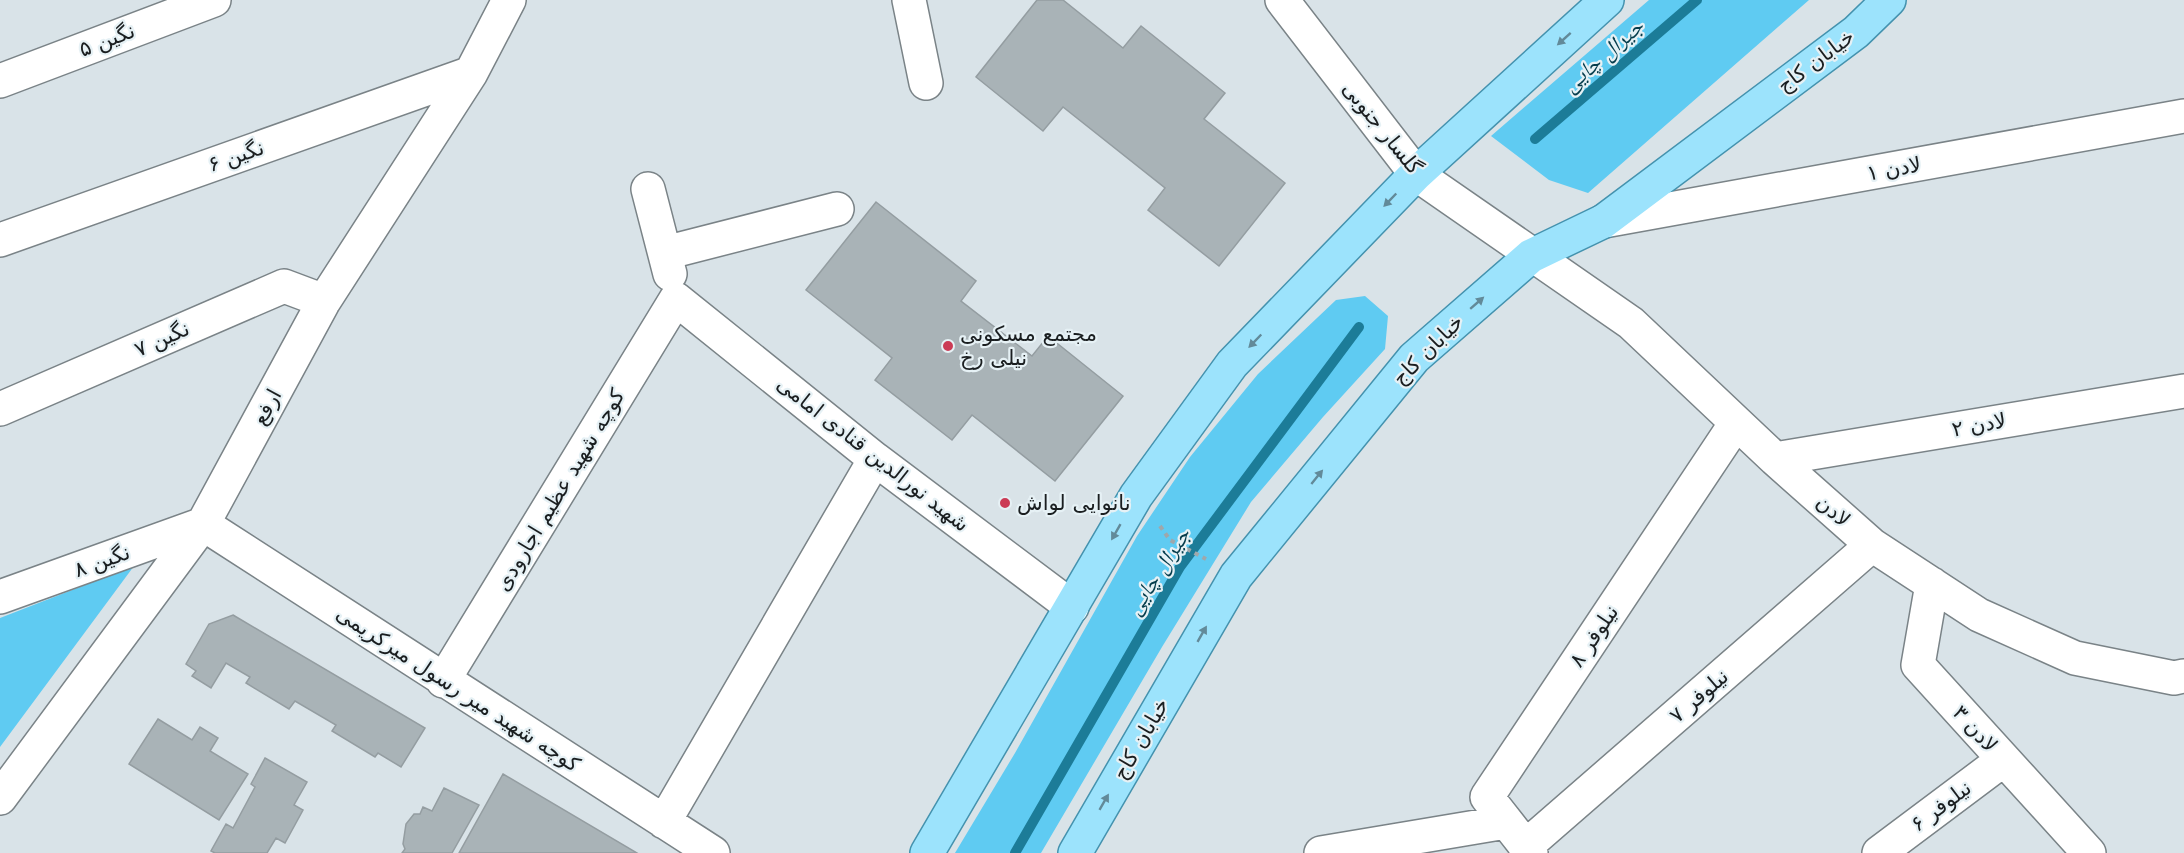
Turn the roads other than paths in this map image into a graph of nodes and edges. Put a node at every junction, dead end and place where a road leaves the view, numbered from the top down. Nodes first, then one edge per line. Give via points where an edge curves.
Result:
1 (214, 0) edge
2 (909, 0) edge
3 (1282, 0) edge
4 (1607, 0) edge
5 (1889, 0) edge
6 (514, 1) edge
7 (471, 73) junction
8 (0, 81) edge
9 (926, 83) dead end
10 (2184, 116) edge
11 (1416, 174) junction
12 (648, 189) dead end
13 (837, 209) dead end
14 (1604, 221) junction
15 (0, 240) edge
16 (665, 253) junction
17 (1531, 256) junction
18 (676, 299) junction
19 (324, 301) junction
20 (2184, 391) edge
21 (0, 409) edge
22 (1736, 423) junction
23 (875, 459) junction
24 (1775, 459) junction
25 (203, 524) junction
26 (1872, 544) junction
27 (1932, 584) junction
28 (0, 597) edge
29 (1072, 607) junction
30 (2184, 676) edge
31 (443, 681) junction
32 (2003, 760) junction
33 (0, 797) edge
34 (664, 822) junction
35 (1521, 840) edge
36 (713, 853) edge
37 (927, 853) edge
38 (1075, 853) edge
39 (1321, 853) edge
40 (1879, 853) edge
41 (2089, 853) edge

1 - 8 street, نگین ۵
2 - 9 street
3 - 11 street, گلسار جنوبی
4 -> 11 main road
5 - 14 main road, خیابان کاج via 1856,32
6 - 7 street, ارفع
7 - 15 street, نگین ۶
7 - 19 street, ارفع
10 - 14 street, لادن ۱
11 - 17 street, گلسار جنوبی
11 -> 29 main road via 1232,364 1136,496
12 - 16 street
13 - 16 street
14 - 17 main road, خیابان کاج
16 - 18 street
17 - 22 street, لادن via 1631,323
38 -> 17 main road, خیابان کاج via 1236,576 1414,358
18 - 23 street, شهید نورالدین قنادی امامی
18 - 31 street, کوچه شهید عظیم اجارودی
19 - 21 street, نگین ۷ via 284,285
19 - 25 street, ارفع
20 - 24 street, لادن ۲
22 - 24 street, لادن
22 - 35 street, نیلوفر ۸ via 1487,797
23 - 29 street, شهید نورالدین قنادی امامی
23 - 34 street
24 - 26 street, لادن
25 - 28 street, نگین ۸
25 - 31 street, کوچه شهید میر رسول میرکریمی
25 - 33 street, ارفع
26 - 27 street, لادن
26 - 35 street, نیلوفر ۷
27 - 30 street, لادن via 1979,615 2075,658 2174,678
27 - 32 street, لادن ۳ via 1918,666
29 - 37 main road
31 - 34 street, کوچه شهید میر رسول میرکریمی
32 - 40 street, نیلوفر ۶
32 - 41 street, لادن ۳
34 - 36 street, کوچه شهید میر رسول میرکریمی
35 - 39 street

